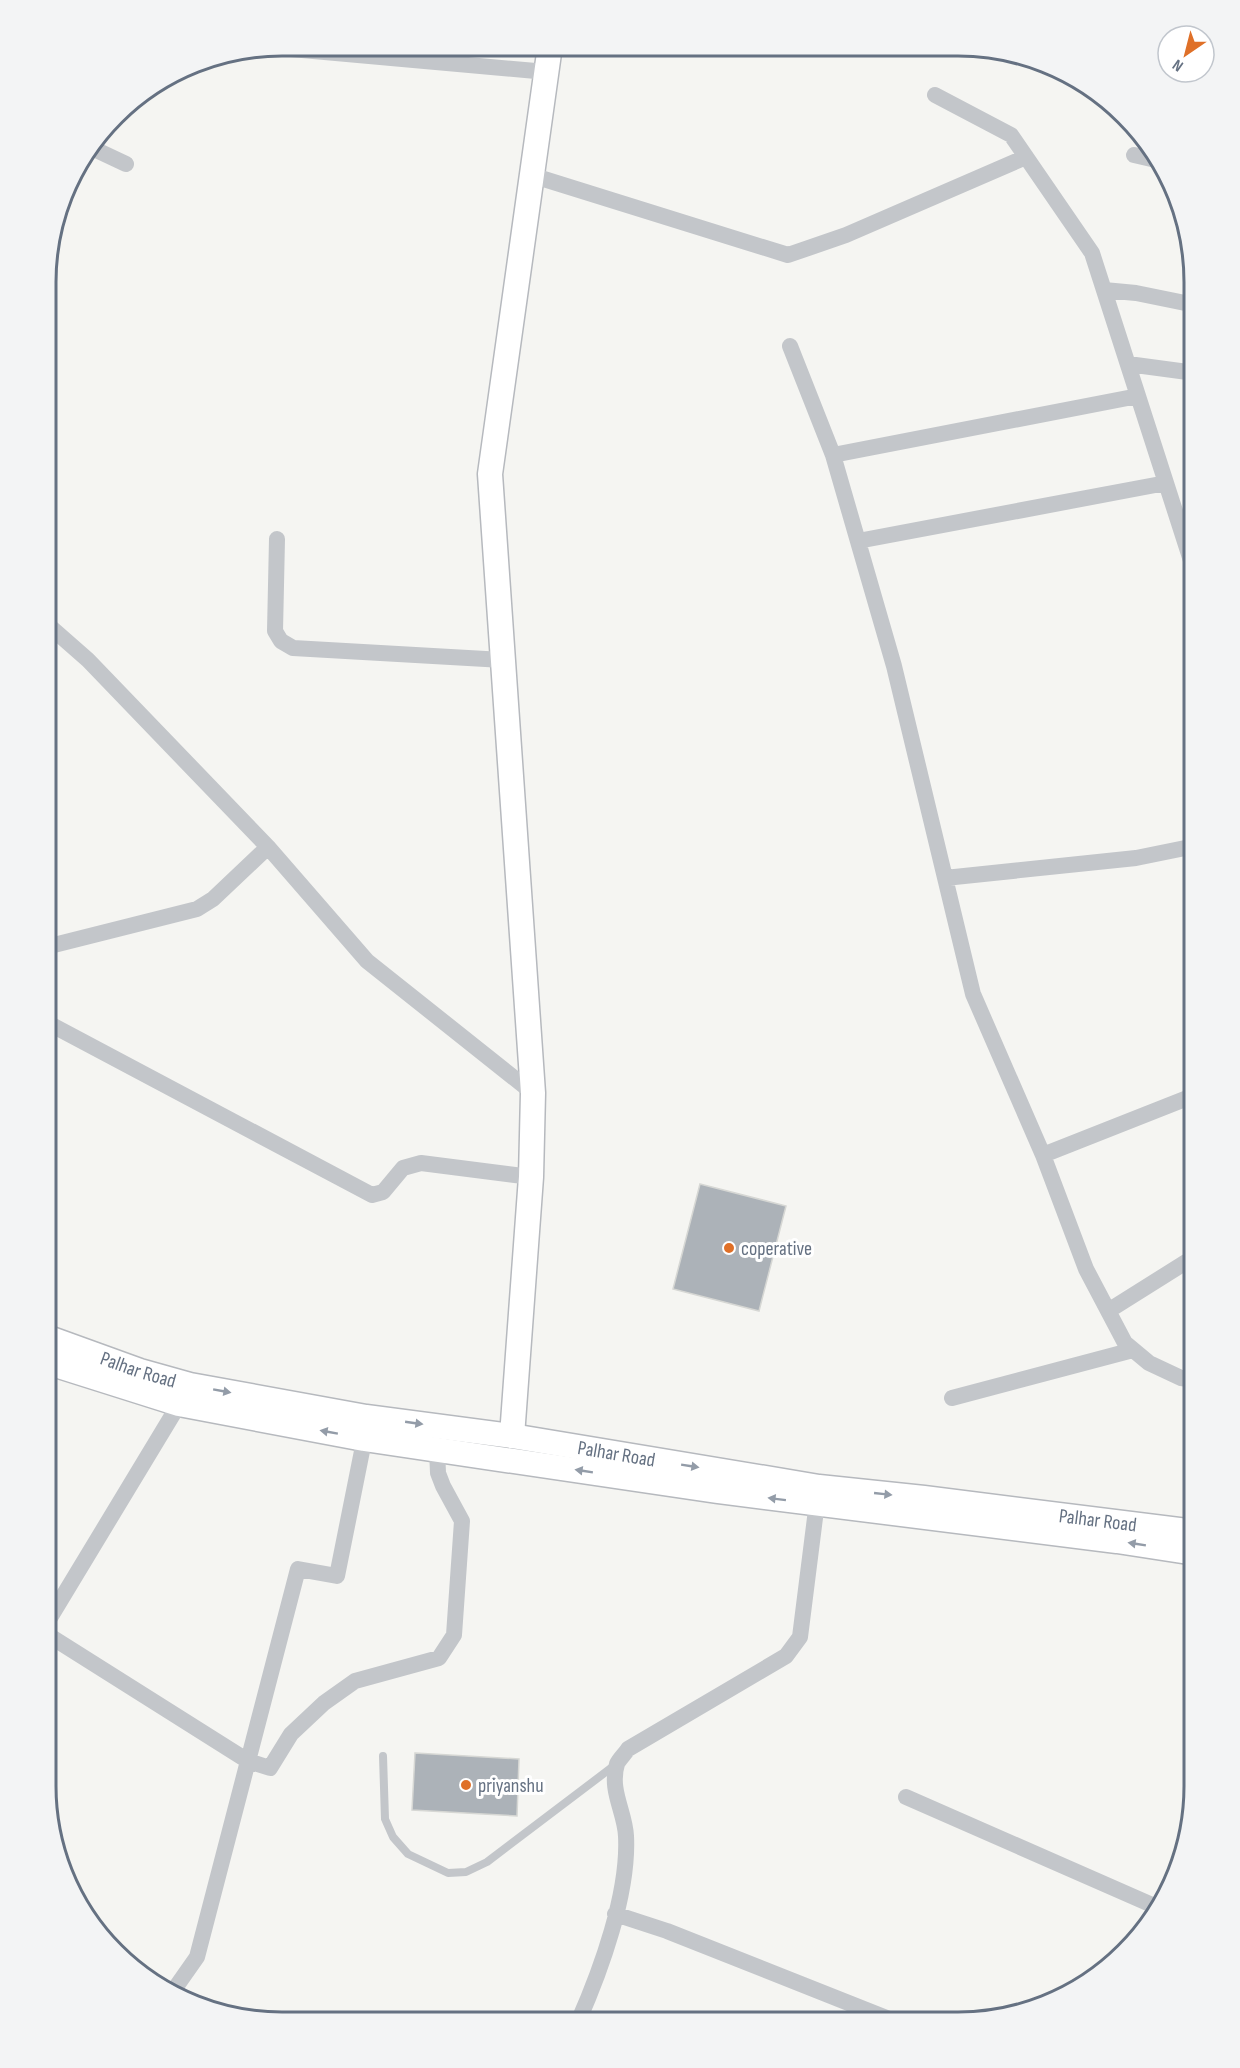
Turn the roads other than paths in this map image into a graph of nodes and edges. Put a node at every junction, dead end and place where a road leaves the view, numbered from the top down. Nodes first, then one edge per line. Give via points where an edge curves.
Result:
1 (369, 56) edge
2 (549, 56) edge
3 (547, 72) junction
4 (934, 95) dead end
5 (98, 151) edge
6 (1134, 155) dead end
7 (1026, 157) junction
8 (1147, 158) edge
9 (126, 164) dead end
10 (531, 175) junction
11 (1104, 290) junction
12 (1184, 303) edge
13 (790, 346) dead end
14 (1128, 364) junction
15 (1184, 372) edge
16 (1138, 396) junction
17 (833, 455) junction
18 (1166, 483) junction
19 (277, 539) dead end
20 (1184, 539) edge
21 (858, 541) junction
22 (56, 633) edge
23 (503, 660) junction
24 (268, 847) junction
25 (1184, 848) edge
26 (945, 878) junction
27 (56, 944) edge
28 (56, 1027) edge
29 (533, 1093) junction
30 (1184, 1099) edge
31 (1043, 1155) junction
32 (531, 1177) junction
33 (1184, 1263) edge
34 (1108, 1311) junction
35 (56, 1341) edge
36 (1133, 1350) junction
37 (56, 1368) edge
38 (1184, 1378) edge
39 (184, 1395) junction
40 (952, 1398) dead end
41 (365, 1428) junction
42 (512, 1436) junction
43 (437, 1449) junction
44 (818, 1495) junction
45 (1184, 1531) edge
46 (1184, 1552) edge
47 (56, 1608) edge
48 (56, 1641) edge
49 (383, 1756) dead end
50 (248, 1761) junction
51 (618, 1763) junction
52 (906, 1797) dead end
53 (1151, 1904) edge
54 (615, 1914) junction
55 (176, 1987) edge
56 (582, 2012) edge
57 (872, 2012) edge

1 - 3 street
2 - 3 main road
3 - 10 main road
4 - 7 street via 1011,135
5 - 9 street
6 - 8 street
7 - 10 street via 846,235 788,255
7 - 11 street via 1092,253
10 - 23 main road via 490,474
11 - 12 street
11 - 14 street
13 - 17 street
14 - 15 street
14 - 16 street
16 - 17 street
16 - 18 street
17 - 21 street
18 - 20 street
18 - 21 street
19 - 23 street via 275,630 281,641 293,648
21 - 26 street via 894,666
22 - 24 street via 88,660
23 - 29 main road
24 - 27 street via 197,909
24 - 29 street via 367,961
25 - 26 street via 1136,858
26 - 31 street via 973,994
28 - 32 street via 372,1195 383,1192 403,1168 422,1163
29 - 32 main road
30 - 31 street
31 - 34 street via 1086,1269
32 - 42 main road
33 - 34 street
34 - 36 street
35 - 39 main road, Palhar Road via 140,1371
36 - 38 street via 1149,1363
36 - 40 street
37 - 39 main road, Palhar Road
39 - 41 main road, Palhar Road
39 - 47 street
41 -> 42 main road, Palhar Road
41 - 43 main road, Palhar Road
41 - 50 street via 337,1576 298,1569
42 -> 44 main road, Palhar Road
44 -> 43 main road, Palhar Road via 717,1491
43 - 50 street via 438,1473 462,1521 454,1635 439,1658 354,1681 291,1734 270,1768
44 -> 45 main road, Palhar Road via 947,1501
46 -> 44 main road, Palhar Road
44 - 51 street via 800,1637 786,1656 628,1749
48 - 50 street
49 - 51 lane via 385,1819 393,1837 408,1854 448,1873 466,1872 487,1862
50 - 55 street via 197,1958
51 - 54 street via 615,1788 627,1835 623,1889
52 - 53 street
54 - 56 street
54 - 57 street via 668,1930

